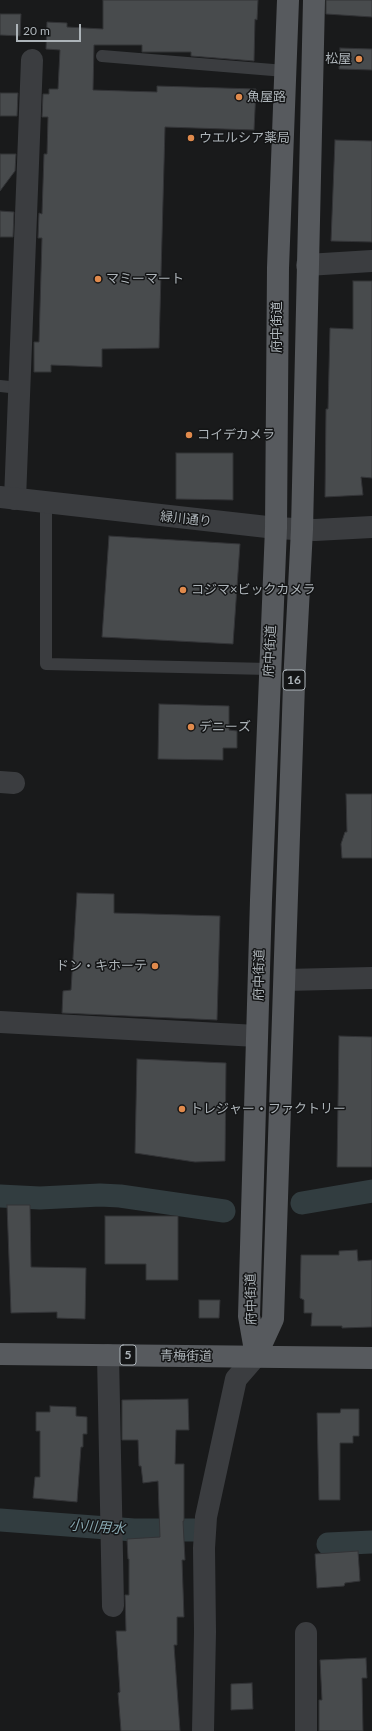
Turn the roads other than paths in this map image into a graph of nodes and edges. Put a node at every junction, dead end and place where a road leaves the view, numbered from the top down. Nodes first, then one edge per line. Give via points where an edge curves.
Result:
1 (288, 0) edge
2 (314, 0) edge
3 (102, 56) dead end
4 (32, 60) dead end
5 (285, 71) junction
6 (372, 261) edge
7 (307, 265) junction
8 (10, 387) edge
9 (8, 498) edge
10 (46, 503) junction
11 (276, 528) junction
12 (372, 528) edge
13 (302, 530) junction
14 (269, 669) junction
15 (372, 978) edge
16 (285, 980) junction
17 (0, 1022) edge
18 (257, 1036) junction
19 (0, 1354) edge
20 (108, 1355) junction
21 (256, 1356) junction
22 (372, 1358) edge
23 (113, 1606) dead end
24 (306, 1633) dead end
25 (203, 1731) edge
26 (306, 1731) edge

1 - 5 main road, 府中街道 / 16
2 - 7 main road, 府中街道 / 16
3 - 5 lane
4 - 8 street
5 - 11 main road, 府中街道 / 16 via 278,268
6 - 7 street
7 - 13 main road, 府中街道 / 16
8 - 9 street
9 - 10 street, 緑川通り
10 - 11 street, 緑川通り
10 - 14 lane via 46,664
11 - 13 street, 緑川通り
11 - 14 main road, 府中街道 / 16
12 - 13 street, 緑川通り
13 - 16 main road, 府中街道 / 16
14 - 18 main road, 府中街道 / 16
15 - 16 street
16 - 21 main road, 府中街道 / 16 via 273,1319
17 - 18 street
18 - 21 main road, 府中街道 / 16 via 249,1316
19 - 20 main road, 青梅街道 / 5
20 - 21 main road, 青梅街道 / 5
20 - 23 street
21 - 22 main road, 青梅街道 / 5
21 - 25 street via 236,1379 206,1517
24 - 26 street

